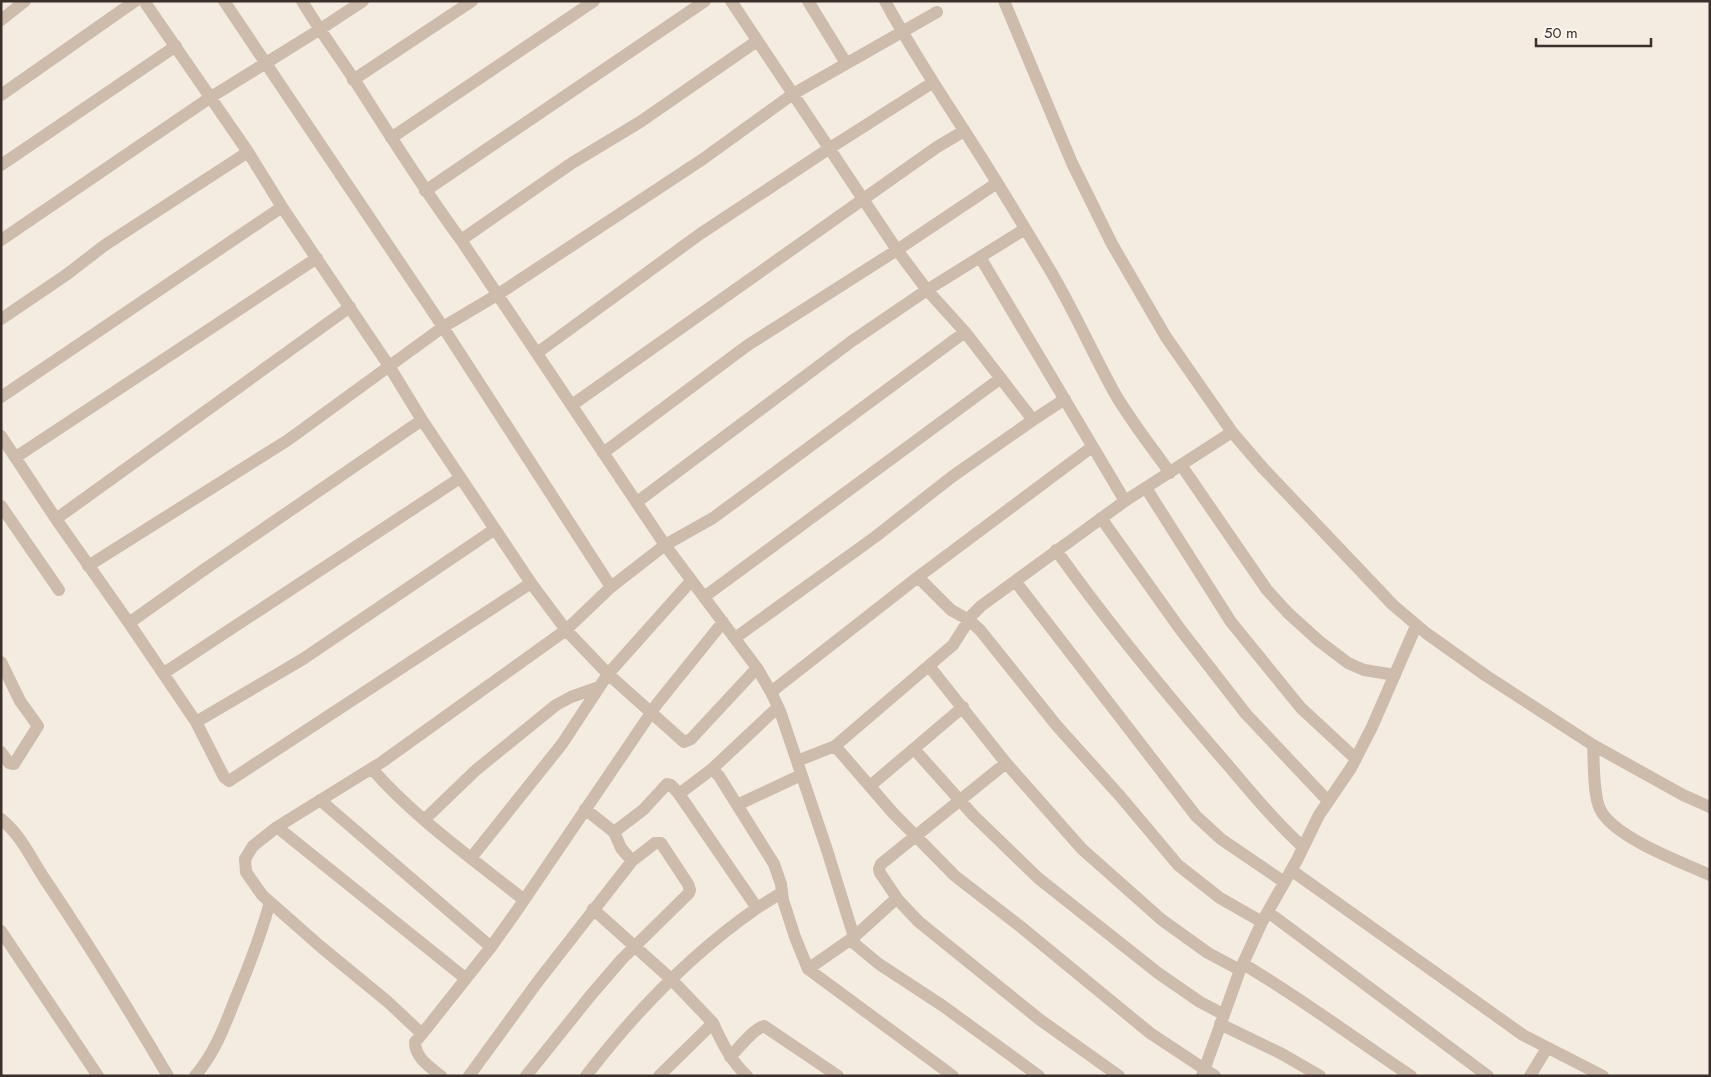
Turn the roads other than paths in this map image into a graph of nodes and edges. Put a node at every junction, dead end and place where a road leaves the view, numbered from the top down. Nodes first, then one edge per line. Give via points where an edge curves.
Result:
1 (25, 1) edge
2 (135, 1) edge
3 (144, 1) edge
4 (224, 1) edge
5 (302, 1) edge
6 (363, 1) edge
7 (472, 1) edge
8 (594, 1) edge
9 (705, 1) edge
10 (731, 1) edge
11 (808, 1) edge
12 (884, 1) edge
13 (1004, 1) edge
14 (937, 12) dead end
15 (1, 20) edge
16 (319, 30) junction
17 (902, 33) junction
18 (757, 41) junction
19 (176, 46) junction
20 (265, 63) junction
21 (846, 63) junction
22 (354, 80) junction
23 (932, 83) junction
24 (793, 94) junction
25 (1, 95) edge
26 (210, 97) junction
27 (964, 131) junction
28 (391, 138) junction
29 (830, 148) junction
30 (248, 152) junction
31 (1, 165) edge
32 (997, 183) junction
33 (425, 191) junction
34 (865, 200) junction
35 (282, 207) junction
36 (1025, 229) junction
37 (1, 240) edge
38 (461, 240) junction
39 (897, 250) junction
40 (980, 256) junction
41 (317, 258) junction
42 (927, 290) junction
43 (497, 295) junction
44 (350, 307) junction
45 (1, 319) edge
46 (443, 327) junction
47 (965, 332) junction
48 (537, 353) junction
49 (389, 366) junction
50 (1001, 378) junction
51 (1, 397) edge
52 (1065, 399) junction
53 (572, 405) junction
54 (422, 420) junction
55 (1033, 420) junction
56 (1232, 432) junction
57 (1, 436) edge
58 (1092, 448) junction
59 (603, 453) junction
60 (16, 457) junction
61 (1181, 465) junction
62 (1170, 472) junction
63 (460, 478) junction
64 (1146, 488) junction
65 (637, 502) junction
66 (1124, 502) junction
67 (1, 506) edge
68 (1101, 518) junction
69 (56, 519) junction
70 (495, 529) junction
71 (665, 545) junction
72 (1056, 550) junction
73 (88, 566) junction
74 (918, 577) junction
75 (691, 581) junction
76 (1015, 581) junction
77 (530, 583) junction
78 (611, 587) junction
79 (59, 590) dead end
80 (704, 597) junction
81 (969, 620) junction
82 (723, 622) junction
83 (129, 623) junction
84 (1416, 626) junction
85 (566, 630) junction
86 (735, 638) junction
87 (1, 662) edge
88 (929, 666) junction
89 (757, 668) junction
90 (164, 673) junction
91 (608, 674) junction
92 (1395, 675) junction
93 (599, 687) junction
94 (771, 692) junction
95 (778, 707) junction
96 (963, 707) junction
97 (651, 712) junction
98 (196, 722) junction
99 (1593, 745) junction
100 (835, 746) junction
101 (914, 749) junction
102 (1, 752) edge
103 (1356, 759) junction
104 (797, 761) junction
105 (1006, 763) junction
106 (372, 769) junction
107 (712, 769) junction
108 (801, 775) junction
109 (870, 786) junction
110 (679, 794) junction
111 (320, 800) junction
112 (960, 800) junction
113 (1328, 801) junction
114 (737, 805) junction
115 (1710, 806) edge
116 (586, 808) junction
117 (1, 819) edge
118 (424, 820) junction
119 (277, 827) junction
120 (614, 832) junction
121 (916, 837) junction
122 (1303, 847) junction
123 (472, 858) junction
124 (632, 861) junction
125 (1291, 870) junction
126 (1710, 875) edge
127 (1284, 882) junction
128 (781, 893) junction
129 (897, 898) junction
130 (524, 900) junction
131 (270, 902) junction
132 (757, 908) junction
133 (594, 909) junction
134 (1265, 917) junction
135 (1, 931) edge
136 (852, 939) junction
137 (635, 946) junction
138 (491, 947) junction
139 (1242, 967) junction
140 (808, 969) junction
141 (465, 978) junction
142 (671, 979) junction
143 (1222, 1019) junction
144 (713, 1023) junction
145 (422, 1034) junction
146 (1547, 1048) junction
147 (736, 1069) edge
148 (1207, 1074) edge
149 (98, 1076) edge
150 (168, 1076) edge
151 (195, 1076) edge
152 (441, 1076) edge
153 (469, 1076) edge
154 (526, 1076) edge
155 (586, 1076) edge
156 (659, 1076) edge
157 (838, 1076) edge
158 (954, 1076) edge
159 (1039, 1076) edge
160 (1119, 1076) edge
161 (1320, 1076) edge
162 (1411, 1076) edge
163 (1488, 1076) edge
164 (1530, 1076) edge
165 (1603, 1076) edge

1 - 15 street
2 - 25 street
3 - 19 street
4 - 20 street
5 - 16 street
6 - 16 street
7 - 22 street
8 - 28 street
9 - 33 street
10 - 18 street
11 - 21 street
12 - 17 street
13 - 56 street via 1072,163 1112,244 1166,337
14 - 17 street
16 - 20 street
16 - 22 street
17 - 21 street
17 - 23 street
18 - 24 street
18 - 38 street
19 - 26 street
19 - 31 street
20 - 26 street
20 - 46 street
21 - 24 street
22 - 28 street
23 - 27 street
23 - 29 street
24 - 29 street
24 - 43 street via 703,159
26 - 30 street
26 - 37 street
27 - 32 street
27 - 34 street
28 - 33 street
29 - 34 street
29 - 48 street via 692,240
30 - 35 street
30 - 45 street via 105,245
32 - 36 street
32 - 39 street
33 - 38 street
34 - 39 street
34 - 53 street
35 - 41 street
35 - 51 street
36 - 40 street
36 - 62 street via 1063,292 1114,392
38 - 43 street
39 - 42 street
39 - 59 street via 748,346
40 - 42 street
40 - 52 street
41 - 44 street
41 - 60 street
42 - 47 street
42 - 65 street via 852,341
43 - 46 street
43 - 48 street
44 - 49 street
44 - 69 street
46 - 49 street
46 - 78 street
47 - 50 street
47 - 71 street via 713,518
48 - 53 street
49 - 54 street
49 - 73 street via 288,440
50 - 55 street
50 - 80 street
52 - 55 street
52 - 58 street
53 - 59 street
54 - 63 street
54 - 83 street
55 - 86 street
56 - 61 street
56 - 84 street via 1335,545
57 - 60 street
58 - 66 street
58 - 74 street
59 - 65 street
60 - 69 street
61 - 62 street
61 - 92 street via 1267,590 1295,620 1348,663 1364,670
62 - 64 street
63 - 70 street
63 - 90 street
64 - 66 street
64 - 103 street via 1231,622 1301,708
65 - 71 street
66 - 68 street
67 - 79 street
68 - 72 street
68 - 113 street via 1180,629 1246,714
69 - 73 street
70 - 77 street
70 - 98 street via 303,659
71 - 75 street
71 - 78 street
72 - 76 street
72 - 122 street via 1107,620 1245,787
73 - 83 street
74 - 81 street via 951,610
74 - 94 street
75 - 80 street
75 - 91 street
76 - 81 street via 980,606
76 - 127 street via 1196,816 1221,839
77 - 85 street
77 - 98 street via 230,781 224,777
78 - 85 street
80 - 82 street
81 - 88 street via 956,642
81 - 134 street via 1178,866 1220,898
82 - 86 street
82 - 97 street
83 - 90 street
84 - 92 street
84 - 99 street
85 - 91 street
85 - 106 street
86 - 89 street
87 - 102 street via 20,701 38,726 14,764 9,763
88 - 96 street
88 - 100 street
89 - 94 street
89 - 97 street via 687,741 680,740
90 - 98 street
91 - 93 street
91 - 97 street
92 - 103 street
93 - 118 street via 556,705 476,770
93 - 123 street via 566,739
94 - 95 street
95 - 104 street
95 - 107 street
96 - 101 street
96 - 105 street
97 - 116 street
99 - 115 street via 1683,795
99 - 126 street via 1599,808 1609,823 1652,848
100 - 104 street
100 - 109 street
101 - 109 street
101 - 112 street
103 - 113 street
104 - 108 street
105 - 112 street
105 - 139 street via 1076,844 1148,910 1208,953
106 - 111 street
106 - 118 street
107 - 110 street
107 - 114 street
108 - 114 street
108 - 136 street via 828,850
109 - 121 street
110 - 120 street via 672,785 666,784 643,810
110 - 132 street
111 - 119 street
111 - 138 street
112 - 121 street
112 - 143 street via 1064,900
113 - 122 street
114 - 128 street via 774,864
116 - 120 street
116 - 130 street
117 - 150 street via 20,837
118 - 123 street
119 - 131 street via 253,846 245,859 251,881
119 - 141 street
120 - 124 street
121 - 129 street via 880,866 880,873
121 - 148 street via 972,891 1150,1033
122 - 125 street
123 - 130 street
124 - 133 street
124 - 137 street via 656,843 661,843 690,890
125 - 127 street
125 - 146 street via 1523,1035
127 - 134 street
128 - 132 street
128 - 140 street
129 - 136 street
129 - 160 street via 919,922 1039,1019
130 - 138 street
131 - 145 street
131 - 151 street via 259,940 224,1026 205,1064
132 - 142 street
133 - 137 street
133 - 153 street
134 - 139 street
134 - 163 street
135 - 149 street
136 - 140 street
136 - 159 street via 879,964
137 - 142 street
137 - 154 street via 591,994
138 - 141 street
139 - 143 street
139 - 162 street via 1283,988
140 - 158 street
141 - 145 street
142 - 144 street
142 - 155 street via 647,1002
143 - 148 street
143 - 161 street
144 - 147 street
144 - 156 street
145 - 152 street via 414,1042 416,1050
146 - 164 street
146 - 165 street
147 - 157 street via 754,1032 764,1026

